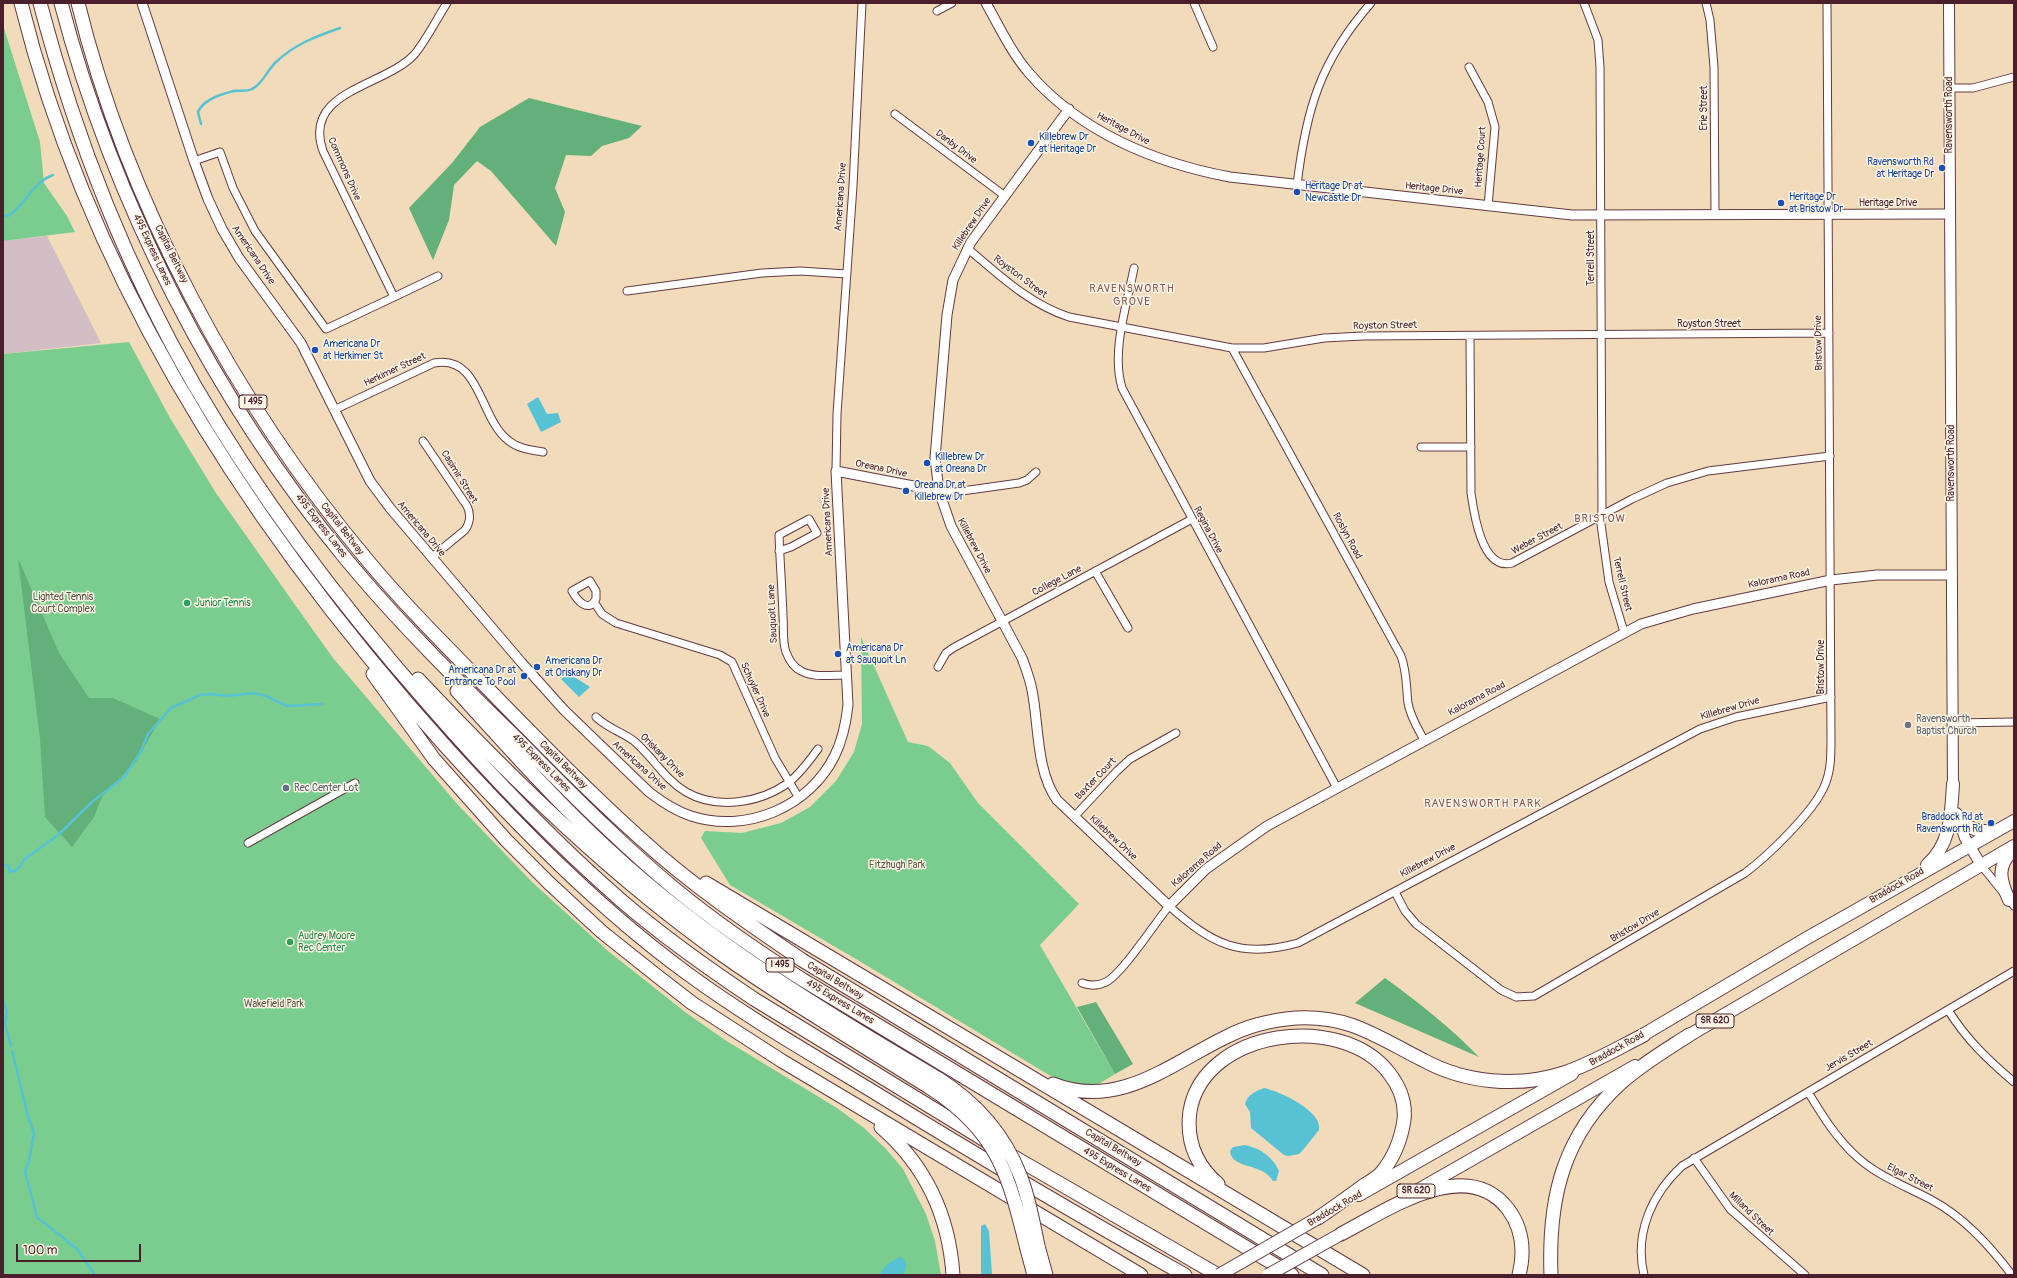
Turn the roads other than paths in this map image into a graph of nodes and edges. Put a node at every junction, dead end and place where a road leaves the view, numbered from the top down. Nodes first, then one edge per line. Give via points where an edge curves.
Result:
1 (21, 3) edge
2 (40, 3) edge
3 (61, 3) edge
4 (78, 3) edge
5 (142, 3) edge
6 (447, 3) edge
7 (862, 3) edge
8 (952, 3) edge
9 (986, 3) edge
10 (1194, 3) edge
11 (1371, 3) edge
12 (1584, 3) edge
13 (1706, 3) edge
14 (1827, 3) edge
15 (1949, 3) edge
16 (938, 11) dead end
17 (1213, 47) dead end
18 (1469, 67) dead end
19 (2014, 77) edge
20 (1949, 88) junction
21 (1069, 110) junction
22 (895, 114) dead end
23 (194, 161) junction
24 (1297, 185) junction
25 (1005, 196) junction
26 (1488, 206) junction
27 (1715, 214) junction
28 (1829, 214) junction
29 (1950, 214) junction
30 (1600, 216) junction
31 (967, 248) junction
32 (1134, 268) dead end
33 (847, 274) junction
34 (438, 276) dead end
35 (627, 291) dead end
36 (394, 297) junction
37 (1123, 327) junction
38 (1829, 333) junction
39 (1601, 335) junction
40 (1470, 336) junction
41 (1232, 348) junction
42 (334, 410) junction
43 (423, 440) dead end
44 (1421, 447) dead end
45 (1471, 447) junction
46 (543, 452) dead end
47 (1830, 456) junction
48 (836, 471) junction
49 (1036, 472) dead end
50 (939, 492) junction
51 (1601, 516) junction
52 (1192, 519) junction
53 (779, 551) junction
54 (344, 557) junction
55 (431, 558) junction
56 (1095, 571) junction
57 (320, 573) junction
58 (1952, 575) junction
59 (1830, 580) junction
60 (319, 596) junction
61 (594, 602) dead end
62 (1002, 621) junction
63 (1128, 628) dead end
64 (1624, 632) junction
65 (938, 667) dead end
66 (847, 675) junction
67 (1831, 697) junction
68 (596, 717) dead end
69 (2014, 722) edge
70 (1953, 723) junction
71 (1176, 733) dead end
72 (1424, 740) junction
73 (818, 749) dead end
74 (789, 782) junction
75 (355, 783) dead end
76 (1953, 784) junction
77 (1337, 788) junction
78 (800, 798) junction
79 (1956, 814) junction
80 (1074, 817) junction
81 (2014, 820) edge
82 (2000, 829) junction
83 (641, 840) junction
84 (248, 843) dead end
85 (1969, 846) junction
86 (2014, 846) edge
87 (2014, 849) edge
88 (1981, 865) junction
89 (1896, 887) junction
90 (1394, 892) junction
91 (2012, 903) edge
92 (1169, 906) junction
93 (2014, 971) edge
94 (1082, 983) dead end
95 (1948, 1010) junction
96 (1644, 1035) junction
97 (1689, 1035) junction
98 (1019, 1069) junction
99 (2014, 1082) edge
100 (936, 1084) junction
101 (830, 1089) junction
102 (1808, 1092) junction
103 (1694, 1158) junction
104 (1239, 1202) junction
105 (1318, 1218) junction
106 (1341, 1234) junction
107 (1033, 1247) junction
108 (953, 1275) edge
109 (1034, 1275) edge
110 (1046, 1275) edge
111 (1142, 1275) edge
112 (1185, 1275) edge
113 (1218, 1275) edge
114 (1268, 1275) edge
115 (1292, 1275) edge
116 (1322, 1275) edge
117 (1363, 1275) edge
118 (1519, 1275) edge
119 (1551, 1275) edge
120 (1644, 1275) edge
121 (1804, 1275) edge
122 (2012, 1275) edge

1 - 60 highway via 47,93 81,188 137,313 227,465
2 - 57 highway via 87,154 148,296 212,415
3 - 54 highway, 495 Express Lanes / I 495 via 78,63 110,154 131,206 168,284 248,424 285,480
4 - 83 highway, Capital Beltway / I 495 via 120,137 169,252 242,384 282,448 333,518 403,601
5 - 23 street, Americana Drive
6 - 36 street, Commons Drive via 414,55 390,73 342,96 326,111 319,129 323,151
7 - 33 street, Americana Drive
8 - 16 street
9 - 21 street, Heritage Drive via 1028,73
10 - 17 street
11 - 24 street via 1346,34 1322,76 1307,120
12 - 30 street, Terrell Street via 1594,26 1600,54
13 - 27 street, Erie Street via 1714,67
14 - 28 street, Bristow Drive
15 - 20 main road, Ravensworth Road
18 - 26 street, Heritage Court via 1488,102 1495,127
19 - 20 street via 1973,88
20 - 29 main road, Ravensworth Road
21 - 24 street, Heritage Drive via 1113,138 1161,160 1208,173
21 - 25 street, Killebrew Drive
22 - 25 street, Danby Drive
23 - 36 street via 220,152 233,188 255,231 326,329
23 - 42 street, Americana Drive via 222,229 239,258 302,343
24 - 26 street, Heritage Drive
25 - 31 street, Killebrew Drive
26 - 30 street, Heritage Drive
27 - 28 street, Heritage Drive
27 - 30 street, Heritage Drive
28 - 29 street, Heritage Drive
28 - 38 street, Bristow Drive
29 - 58 main road, Ravensworth Road
30 - 39 street, Terrell Street
31 - 37 street, Royston Street via 1019,291 1045,308 1069,317
31 - 50 street, Killebrew Drive via 953,280 946,315 935,458
32 - 37 street, Regina Drive
33 - 35 street via 800,271 762,273
33 - 48 street, Americana Drive via 837,414
34 - 36 street
37 - 41 street, Royston Street
37 - 52 street, Regina Drive via 1117,364 1122,388
38 - 39 street, Royston Street
38 - 47 street, Bristow Drive
39 - 40 street, Royston Street
39 - 51 street, Terrell Street
40 - 41 street, Royston Street via 1324,338 1264,348
40 - 45 street, Weber Street
41 - 72 street, Roslyn Road via 1400,656 1406,676 1411,714
42 - 46 street, Herkimer Street via 434,362 449,361 461,367 471,377 502,435 522,448
42 - 55 street, Americana Drive via 370,481
43 - 55 street, Casimir Street via 467,506 470,515 465,530
44 - 45 street
45 - 51 street, Weber Street via 1473,510 1483,541 1495,562 1512,563
47 - 51 street, Weber Street via 1693,474 1646,491
47 - 59 street, Bristow Drive
48 - 50 street, Oreana Drive
48 - 66 street, Americana Drive
49 - 50 street, Oreana Drive via 1019,483
50 - 62 street, Killebrew Drive via 951,526
51 - 64 street, Terrell Street via 1609,582
52 - 56 street, College Lane
52 - 77 street, Regina Drive
53 - 53 street, Sauquoit Lane via 778,535 809,519 817,533
53 - 66 street, Sauquoit Lane via 784,645 789,660 806,673
54 - 100 highway via 416,647 536,777 609,850 698,923 777,980
54 - 115 highway, 495 Express Lanes / I 495 via 448,671 609,831 729,931 803,980
55 - 78 street, Americana Drive via 564,710 649,792 663,802 705,820 735,821 769,814
56 - 62 street, College Lane
56 - 63 street
57 - 100 highway via 487,752 532,796 628,881 730,960 816,1017
57 - 113 highway via 387,656 483,765 584,867 654,927 718,975 800,1028 1062,1186
58 - 59 street, Kalorama Road via 1876,575
58 - 70 main road, Ravensworth Road
59 - 64 street, Kalorama Road via 1686,611 1659,618
59 - 67 street, Bristow Drive
60 - 101 highway via 426,749 477,809 548,883 602,932 692,1003
60 - 112 highway via 424,722 504,810 578,882 658,950 741,1011 788,1040 1044,1194
61 - 74 street, Schuyler Drive via 602,614 616,623 720,655 732,662 775,758
62 - 65 street, College Lane via 946,653
62 - 80 street, Killebrew Drive via 1028,674 1046,783 1057,800
64 - 72 street, Kalorama Road
66 - 78 street, Americana Drive via 847,718 840,746 825,772
67 - 90 street, Killebrew Drive via 1736,717 1700,729
67 - 90 street, Bristow Drive via 1831,757 1824,788 1811,807 1771,851 1745,873 1541,994 1523,998 1501,990 1416,924
68 - 74 street, Oriskany Drive via 633,740 668,778 686,792 699,798 727,802 744,801 772,793
69 - 70 street
70 - 76 main road, Ravensworth Road
71 - 80 street, Baxter Court via 1130,759
72 - 77 street, Kalorama Road
73 - 74 street, Oriskany Drive via 804,768
74 - 78 street, Schuyler Drive
75 - 84 street
76 - 79 main road, Ravensworth Road
76 - 89 main road via 1950,824 1941,850 1923,869
77 - 92 street, Kalorama Road via 1245,840 1206,869
79 - 82 main road via 1965,824 1977,831
79 - 85 main road, Ravensworth Road
80 - 92 street, Killebrew Drive
81 - 82 main road, Braddock Road / SR 620
82 - 85 main road, Braddock Road / SR 620
83 - 98 highway via 761,917
83 - 116 highway, Capital Beltway / I 495 via 697,886 802,960
85 - 88 main road, Ravensworth Road
85 - 89 main road, Braddock Road / SR 620
86 - 88 main road, SR 620
87 - 91 main road via 2005,860 2000,876
88 - 91 street, Ravensworth Road
88 - 97 main road, SR 620
89 - 96 main road, Braddock Road / SR 620
90 - 92 street, Killebrew Drive via 1307,939 1267,950 1239,948 1215,940 1194,928
92 - 94 street, Kalorama Road via 1114,977 1100,985 1090,986
93 - 95 street, Jervis Street
95 - 99 street via 1966,1038
95 - 102 street, Jervis Street
96 - 98 highway via 1566,1073 1525,1082 1461,1075 1423,1061 1364,1029 1313,1018 1278,1020 1244,1029 1226,1036 1143,1081 1120,1090 1102,1092 1059,1087
96 - 105 main road, Braddock Road / SR 620
97 - 106 main road, SR 620
97 - 119 highway via 1644,1064 1622,1082 1581,1128 1566,1159 1557,1192 1552,1230
98 - 104 highway
100 - 107 highway, bridge via 990,1143 1000,1159
101 - 108 highway via 892,1136 925,1179 946,1226 952,1252
101 - 111 highway
102 - 103 street, Jervis Street
102 - 122 street, Elgar Street via 1832,1131 1857,1158 1888,1179 1930,1199 1960,1220 1983,1240
103 - 120 street via 1682,1166 1662,1187 1648,1213 1641,1257
103 - 121 street, Milland Street via 1730,1209
104 - 105 highway via 1210,1177 1198,1162 1194,1152 1190,1118 1192,1103 1199,1087 1212,1069 1252,1045 1291,1036 1336,1040 1357,1046 1385,1068 1402,1094 1404,1122 1397,1148 1380,1174
104 - 117 highway
105 - 113 main road, Braddock Road / SR 620, bridge
106 - 114 main road, SR 620, bridge
106 - 118 highway via 1428,1191 1452,1185 1477,1188 1500,1200 1517,1223 1523,1253
107 - 109 highway
107 - 110 highway

